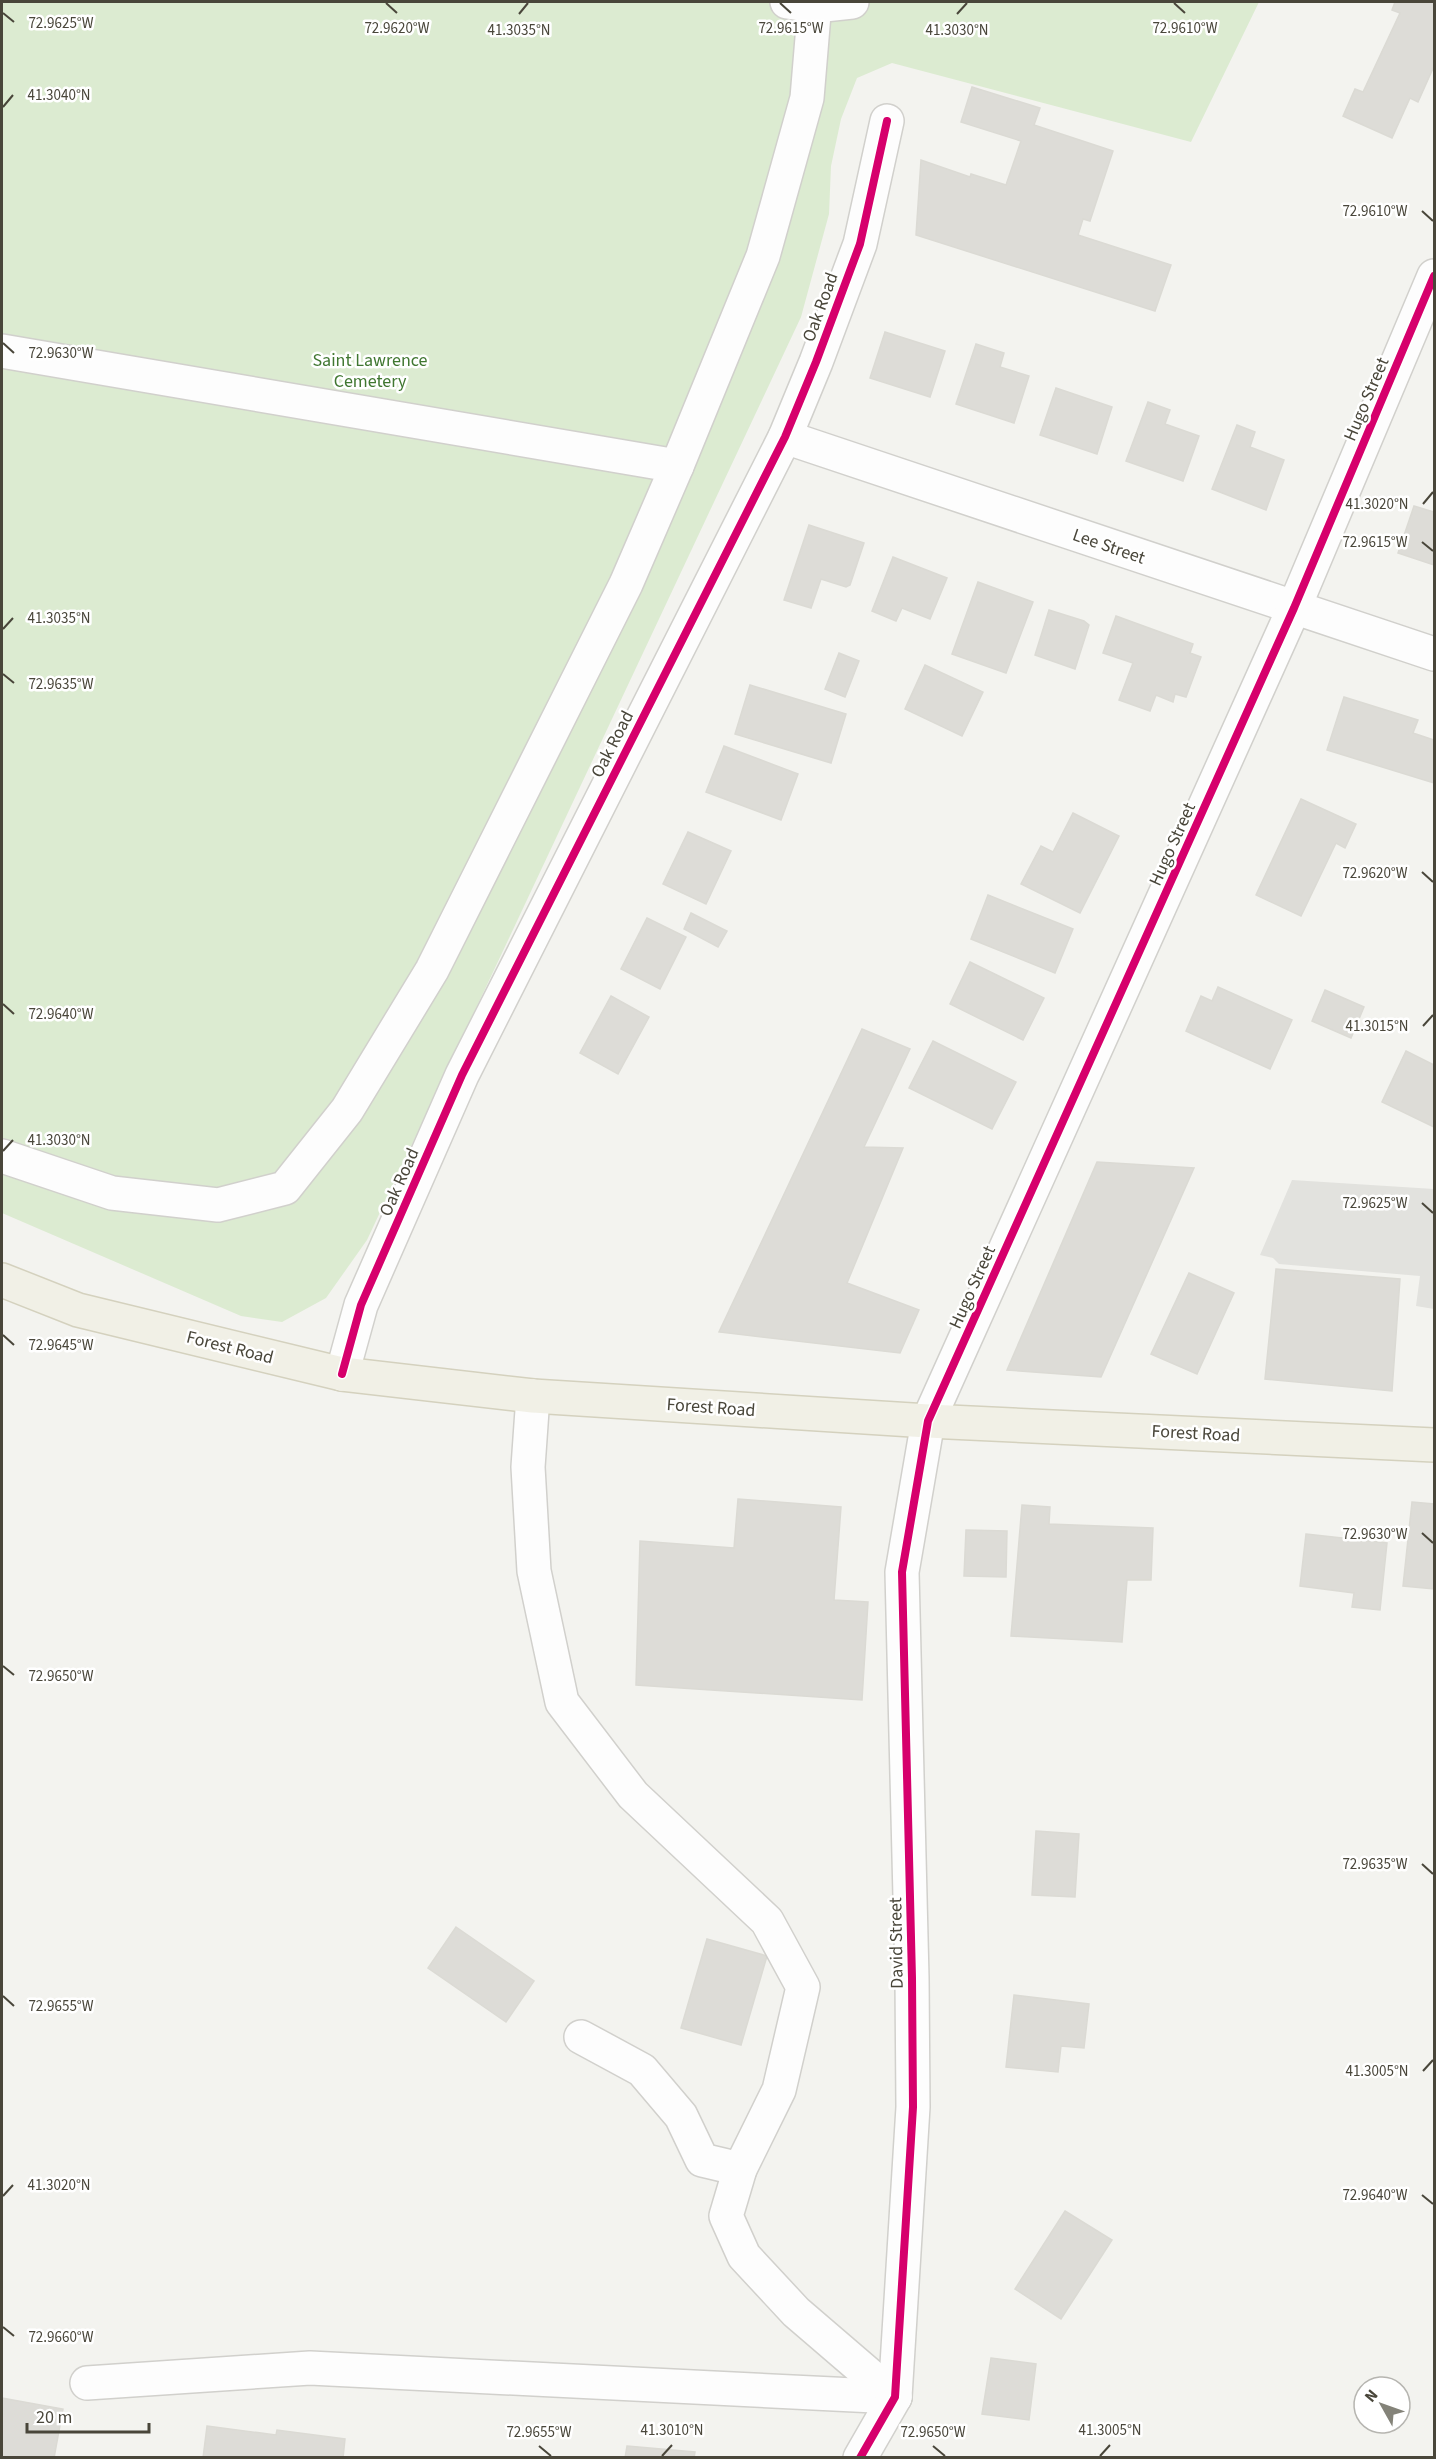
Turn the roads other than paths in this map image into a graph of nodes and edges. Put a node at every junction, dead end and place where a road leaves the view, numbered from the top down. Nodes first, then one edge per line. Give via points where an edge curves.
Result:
1 (852, 2) edge
2 (806, 3) edge
3 (887, 121) dead end
4 (1434, 276) edge
5 (2, 351) edge
6 (785, 437) junction
7 (677, 466) junction
8 (1294, 608) junction
9 (1434, 654) edge
10 (2, 1156) edge
11 (2, 1280) edge
12 (342, 1374) junction
13 (534, 1396) junction
14 (928, 1421) junction
15 (1433, 1442) edge
16 (581, 2037) dead end
17 (740, 2169) junction
18 (87, 2383) dead end
19 (896, 2397) junction
20 (860, 2457) edge

1 - 2 street
2 - 7 street via 807,98 763,256
3 - 6 street, Oak Road via 860,244
4 - 8 street, Hugo Street
5 - 7 street
6 - 8 street, Lee Street
6 - 12 street, Oak Road via 462,1075 361,1305
7 - 10 street via 626,584 432,970 347,1110 285,1188 218,1205 112,1193
8 - 9 street, Lee Street
8 - 14 street, Hugo Street
11 - 12 main road, Forest Road via 78,1310
12 - 13 main road, Forest Road
13 - 14 main road, Forest Road
13 - 17 street via 528,1467 534,1571 562,1702 633,1795 767,1921 803,1987 779,2090
14 - 15 main road, Forest Road
14 - 19 street, David Street via 902,1572 913,2107
16 - 17 street via 642,2070 681,2116 702,2160
17 - 19 street via 726,2216 744,2256 796,2312
18 - 19 street via 310,2368
19 - 20 street, David Street

